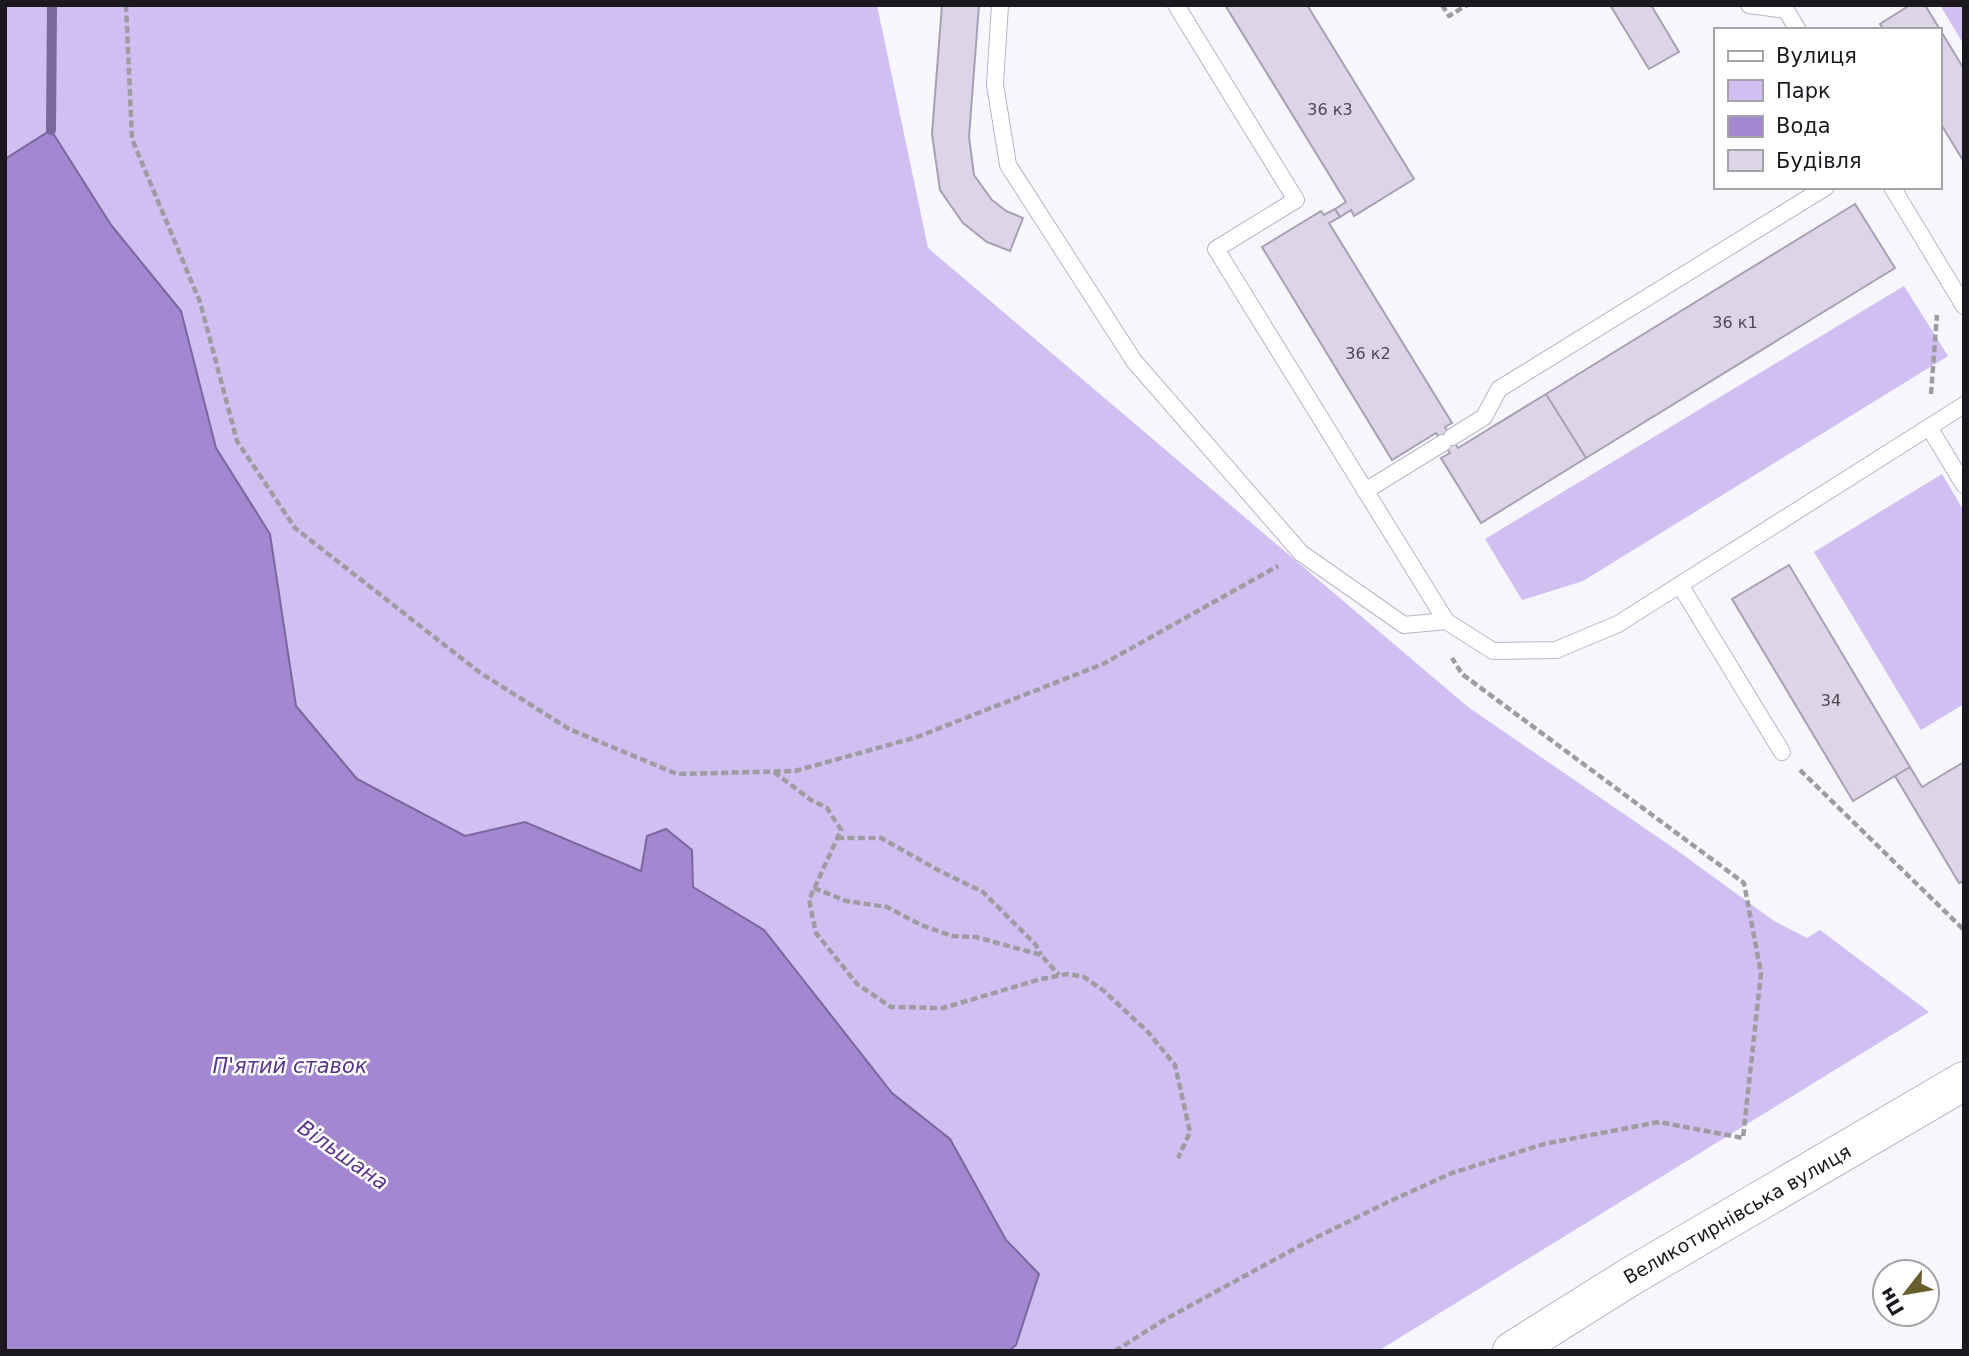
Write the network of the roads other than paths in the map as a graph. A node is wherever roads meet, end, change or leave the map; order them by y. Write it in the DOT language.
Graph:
graph roads {
  1 [pos="1000,5"];
  2 [pos="1176,5"];
  3 [pos="1751,5"];
  4 [pos="1797,28"];
  5 [pos="1823,189"];
  6 [pos="1893,189"];
  7 [pos="1964,306"];
  8 [pos="1964,405"];
  9 [pos="1929,427"];
  10 [pos="1964,485"];
  11 [pos="1366,491"];
  12 [pos="1680,585"];
  13 [pos="1446,621"];
  14 [pos="1782,752"];
  15 [pos="1964,1081"];
  16 [pos="1512,1351"];
  1 -- 13 [label="lane"];
  2 -- 11 [label="lane"];
  3 -- 4 [label="lane"];
  5 -- 11 [label="lane"];
  6 -- 7 [label="lane"];
  8 -- 9 [label="lane"];
  9 -- 10 [label="lane"];
  9 -- 12 [label="lane"];
  11 -- 13 [label="lane"];
  12 -- 13 [label="lane"];
  12 -- 14 [label="lane"];
  15 -- 16 [label="main road, Великотирнівська вулиця"];
}
